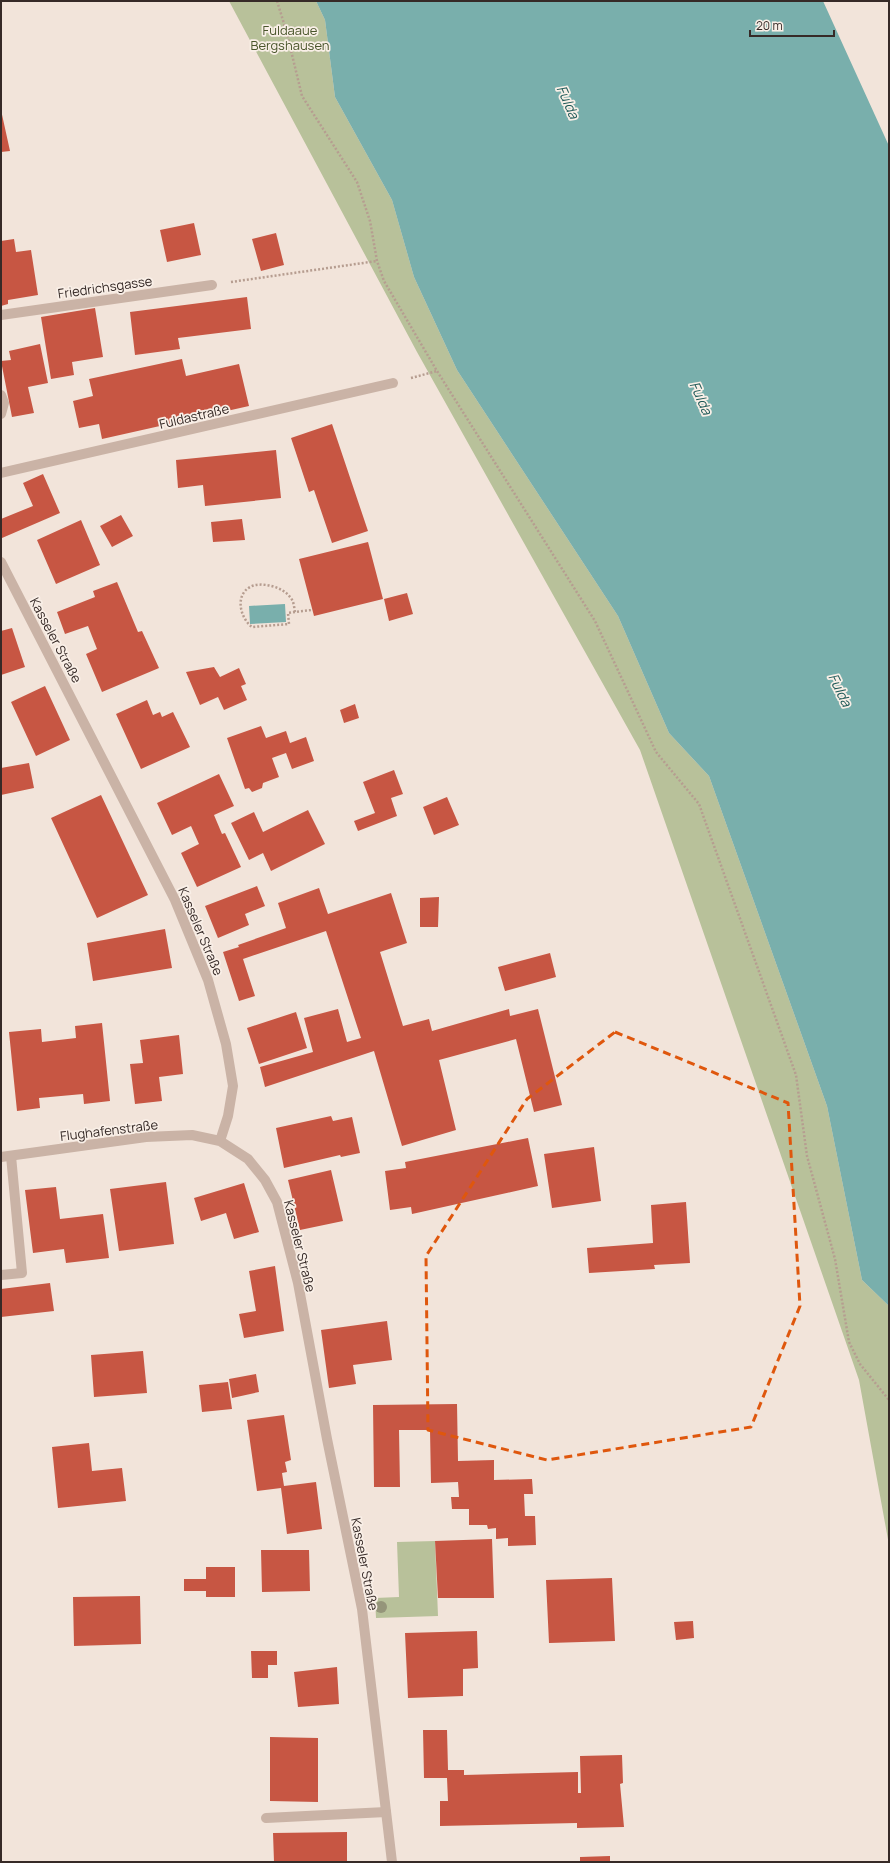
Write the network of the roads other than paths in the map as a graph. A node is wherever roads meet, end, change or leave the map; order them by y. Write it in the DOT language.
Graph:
graph roads {
  1 [pos="212,285"];
  2 [pos="1,315"];
  3 [pos="393,383"];
  4 [pos="1,395"];
  5 [pos="1,414"];
  6 [pos="1,473"];
  7 [pos="1,562"];
  8 [pos="220,1140"];
  9 [pos="6,1157"];
  10 [pos="1,1275"];
  11 [pos="386,1812"];
  12 [pos="266,1818"];
  13 [pos="392,1862"];
  1 -- 2 [label="street, Friedrichsgasse"];
  3 -- 6 [label="street, Fuldastraße"];
  4 -- 5 [label="street"];
  7 -- 8 [label="street, Kasseler Straße"];
  8 -- 9 [label="street, Flughafenstraße"];
  8 -- 11 [label="street, Kasseler Straße"];
  9 -- 10 [label="street"];
  11 -- 12 [label="street"];
  11 -- 13 [label="street, Kasseler Straße"];
}
